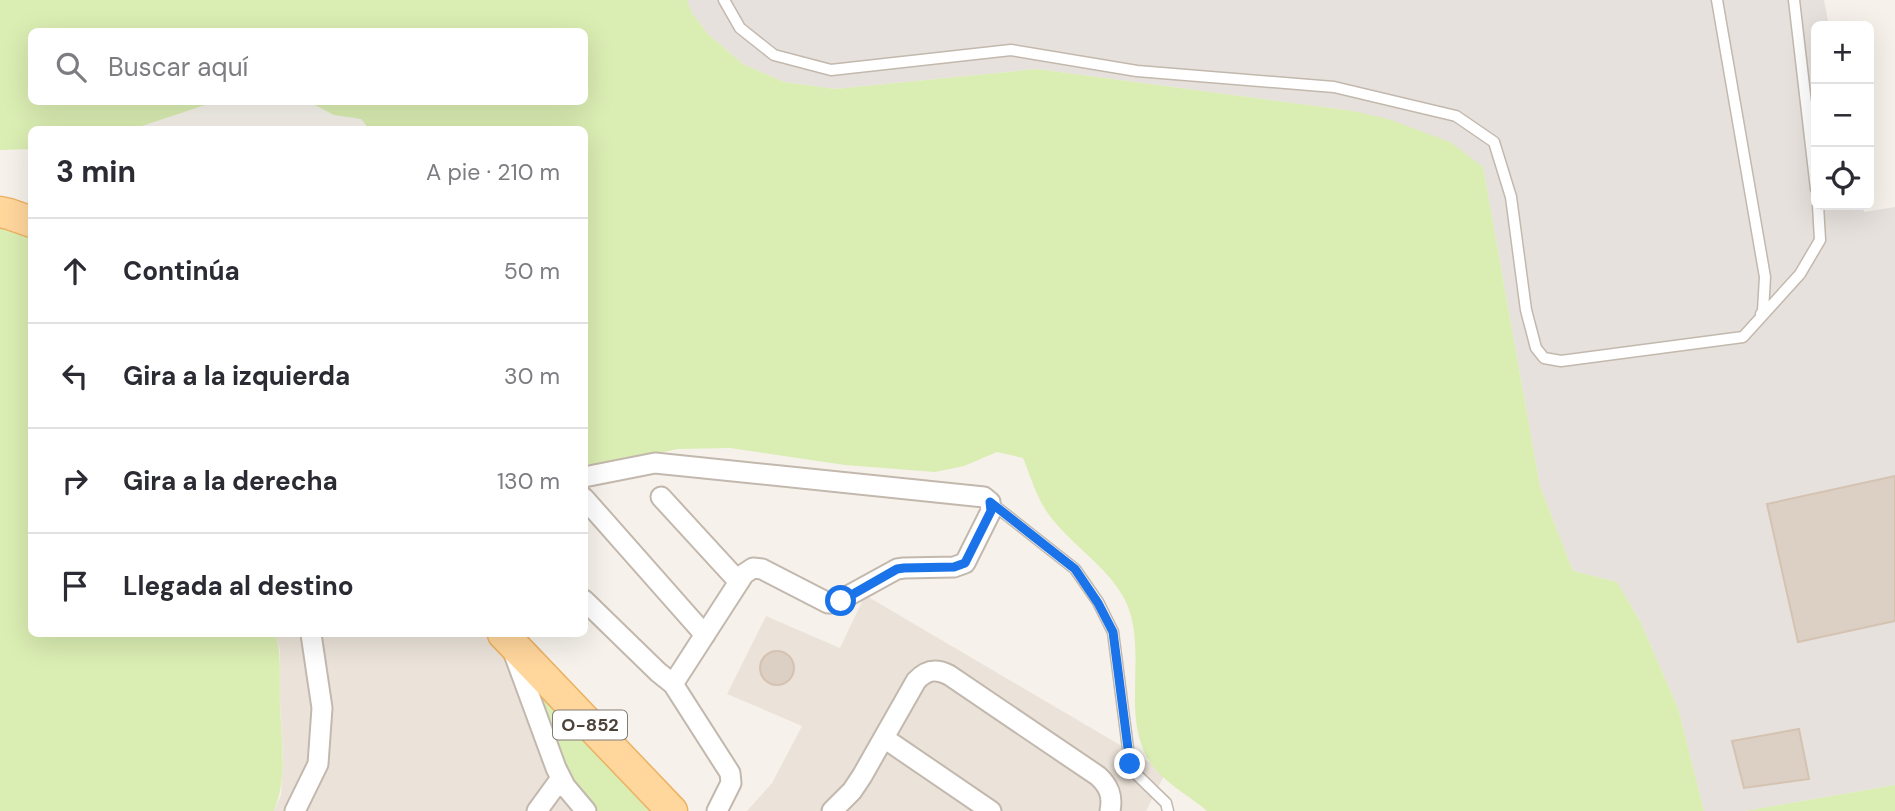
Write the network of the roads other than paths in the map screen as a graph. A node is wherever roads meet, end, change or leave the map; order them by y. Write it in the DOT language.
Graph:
graph roads {
  1 [pos="724,0"];
  2 [pos="1717,0"];
  3 [pos="1794,0"];
  4 [pos="1811,147"];
  5 [pos="1818,210"];
  6 [pos="1744,337"];
  7 [pos="588,476"];
  8 [pos="661,497"];
  9 [pos="990,502"];
  10 [pos="588,503"];
  11 [pos="739,582"];
  12 [pos="588,604"];
  13 [pos="705,635"];
  14 [pos="312,637"];
  15 [pos="506,637"];
  16 [pos="673,684"];
  17 [pos="884,738"];
  18 [pos="561,778"];
  19 [pos="837,810"];
  20 [pos="295,811"];
  21 [pos="537,811"];
  22 [pos="586,811"];
  23 [pos="672,811"];
  24 [pos="717,811"];
  25 [pos="991,811"];
  26 [pos="1110,811"];
  27 [pos="1168,811"];
  1 -- 6 [label="lane"];
  2 -- 6 [label="lane"];
  3 -- 4 [label="lane"];
  5 -- 6 [label="lane"];
  7 -- 9 [label="street"];
  8 -- 11 [label="street"];
  9 -- 11 [label="street"];
  9 -- 27 [label="lane"];
  10 -- 13 [label="street"];
  11 -- 13 [label="street"];
  12 -- 16 [label="street"];
  13 -- 16 [label="street"];
  14 -- 20 [label="street"];
  15 -- 18 [label="street"];
  15 -- 23 [label="main road, O-852"];
  16 -- 24 [label="street"];
  17 -- 19 [label="street"];
  17 -- 25 [label="street"];
  17 -- 26 [label="street"];
  18 -- 21 [label="street"];
  18 -- 22 [label="street"];
}
